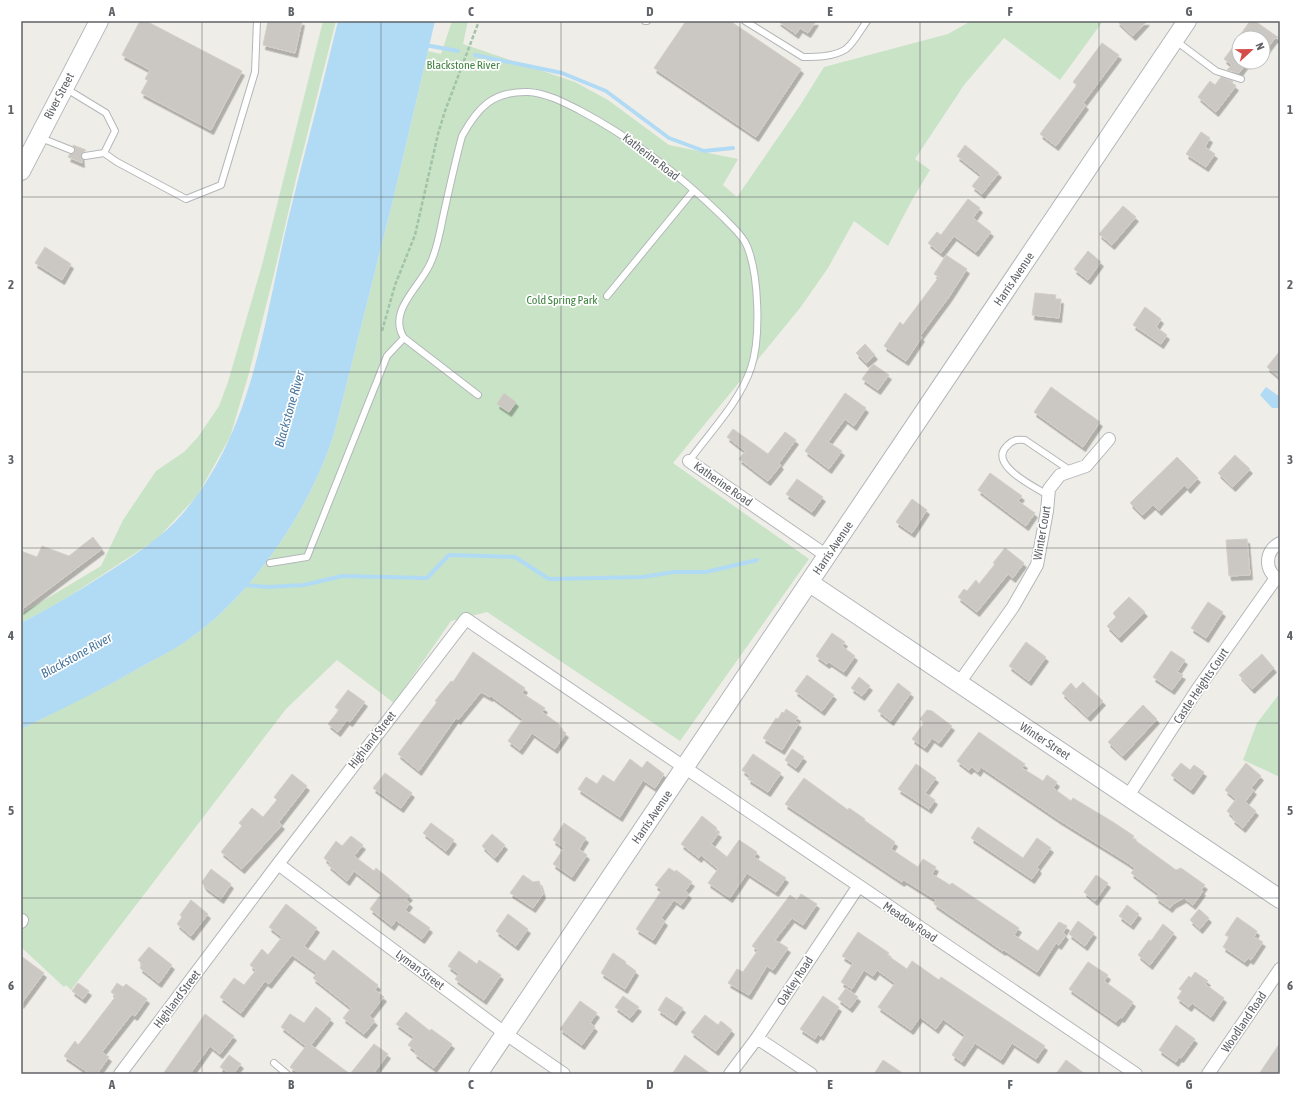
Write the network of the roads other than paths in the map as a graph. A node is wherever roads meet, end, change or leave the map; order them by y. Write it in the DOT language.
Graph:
graph roads {
  1 [pos="99,21"];
  2 [pos="257,21"];
  3 [pos="745,21"];
  4 [pos="867,21"];
  5 [pos="1187,21"];
  6 [pos="1174,40"];
  7 [pos="1241,79"];
  8 [pos="64,87"];
  9 [pos="32,144"];
  10 [pos="71,150"];
  11 [pos="104,153"];
  12 [pos="85,156"];
  13 [pos="21,171"];
  14 [pos="694,190"];
  15 [pos="607,296"];
  16 [pos="404,338"];
  17 [pos="478,395"];
  18 [pos="1109,439"];
  19 [pos="689,461"];
  20 [pos="1071,471"];
  21 [pos="1048,495"];
  22 [pos="1280,543"];
  23 [pos="827,556"];
  24 [pos="270,563"];
  25 [pos="1278,579"];
  26 [pos="810,583"];
  27 [pos="959,683"];
  28 [pos="684,769"];
  29 [pos="1128,796"];
  30 [pos="278,864"];
  31 [pos="858,887"];
  32 [pos="1280,899"];
  33 [pos="1280,969"];
  34 [pos="506,1034"];
  35 [pos="757,1038"];
  36 [pos="274,1063"];
  37 [pos="120,1074"];
  38 [pos="288,1074"];
  39 [pos="478,1074"];
  40 [pos="564,1074"];
  41 [pos="730,1074"];
  42 [pos="811,1074"];
  43 [pos="1136,1074"];
  44 [pos="1208,1074"];
  1 -- 8 [label="main road, River Street"];
  2 -- 11 [label="lane"];
  3 -- 4 [label="lane"];
  5 -- 6 [label="main road, Harris Avenue"];
  6 -- 7 [label="lane"];
  6 -- 23 [label="main road, Harris Avenue"];
  8 -- 9 [label="main road, River Street"];
  8 -- 11 [label="lane"];
  9 -- 10 [label="lane"];
  9 -- 13 [label="main road, River Street"];
  11 -- 12 [label="lane"];
  14 -- 15 [label="lane"];
  14 -- 16 [label="lane, Katherine Road"];
  14 -- 19 [label="lane, Katherine Road"];
  16 -- 17 [label="lane"];
  16 -- 24 [label="lane"];
  18 -- 20 [label="street, Winter Court"];
  19 -- 23 [label="street, Katherine Road"];
  20 -- 21 [label="street, Winter Court"];
  20 -- 21 [label="lane"];
  21 -- 27 [label="street, Winter Court"];
  22 -- 25 [label="street, Castle Heights Court"];
  23 -- 26 [label="main road, Harris Avenue"];
  25 -- 29 [label="street, Castle Heights Court"];
  26 -- 27 [label="main road, Winter Street"];
  26 -- 28 [label="main road, Harris Avenue"];
  27 -- 29 [label="main road, Winter Street"];
  28 -- 30 [label="street, Highland Street"];
  28 -- 31 [label="street, Meadow Road"];
  28 -- 34 [label="main road, Harris Avenue"];
  29 -- 32 [label="main road, Winter Street"];
  30 -- 34 [label="street, Lyman Street"];
  30 -- 37 [label="street, Highland Street"];
  31 -- 35 [label="street, Oakley Road"];
  31 -- 43 [label="street, Meadow Road"];
  33 -- 44 [label="street, Woodland Road"];
  34 -- 39 [label="main road, Harris Avenue"];
  34 -- 40 [label="street, Lyman Street"];
  35 -- 41 [label="street, Oakley Road"];
  35 -- 42 [label="street"];
  36 -- 38 [label="lane"];
}
